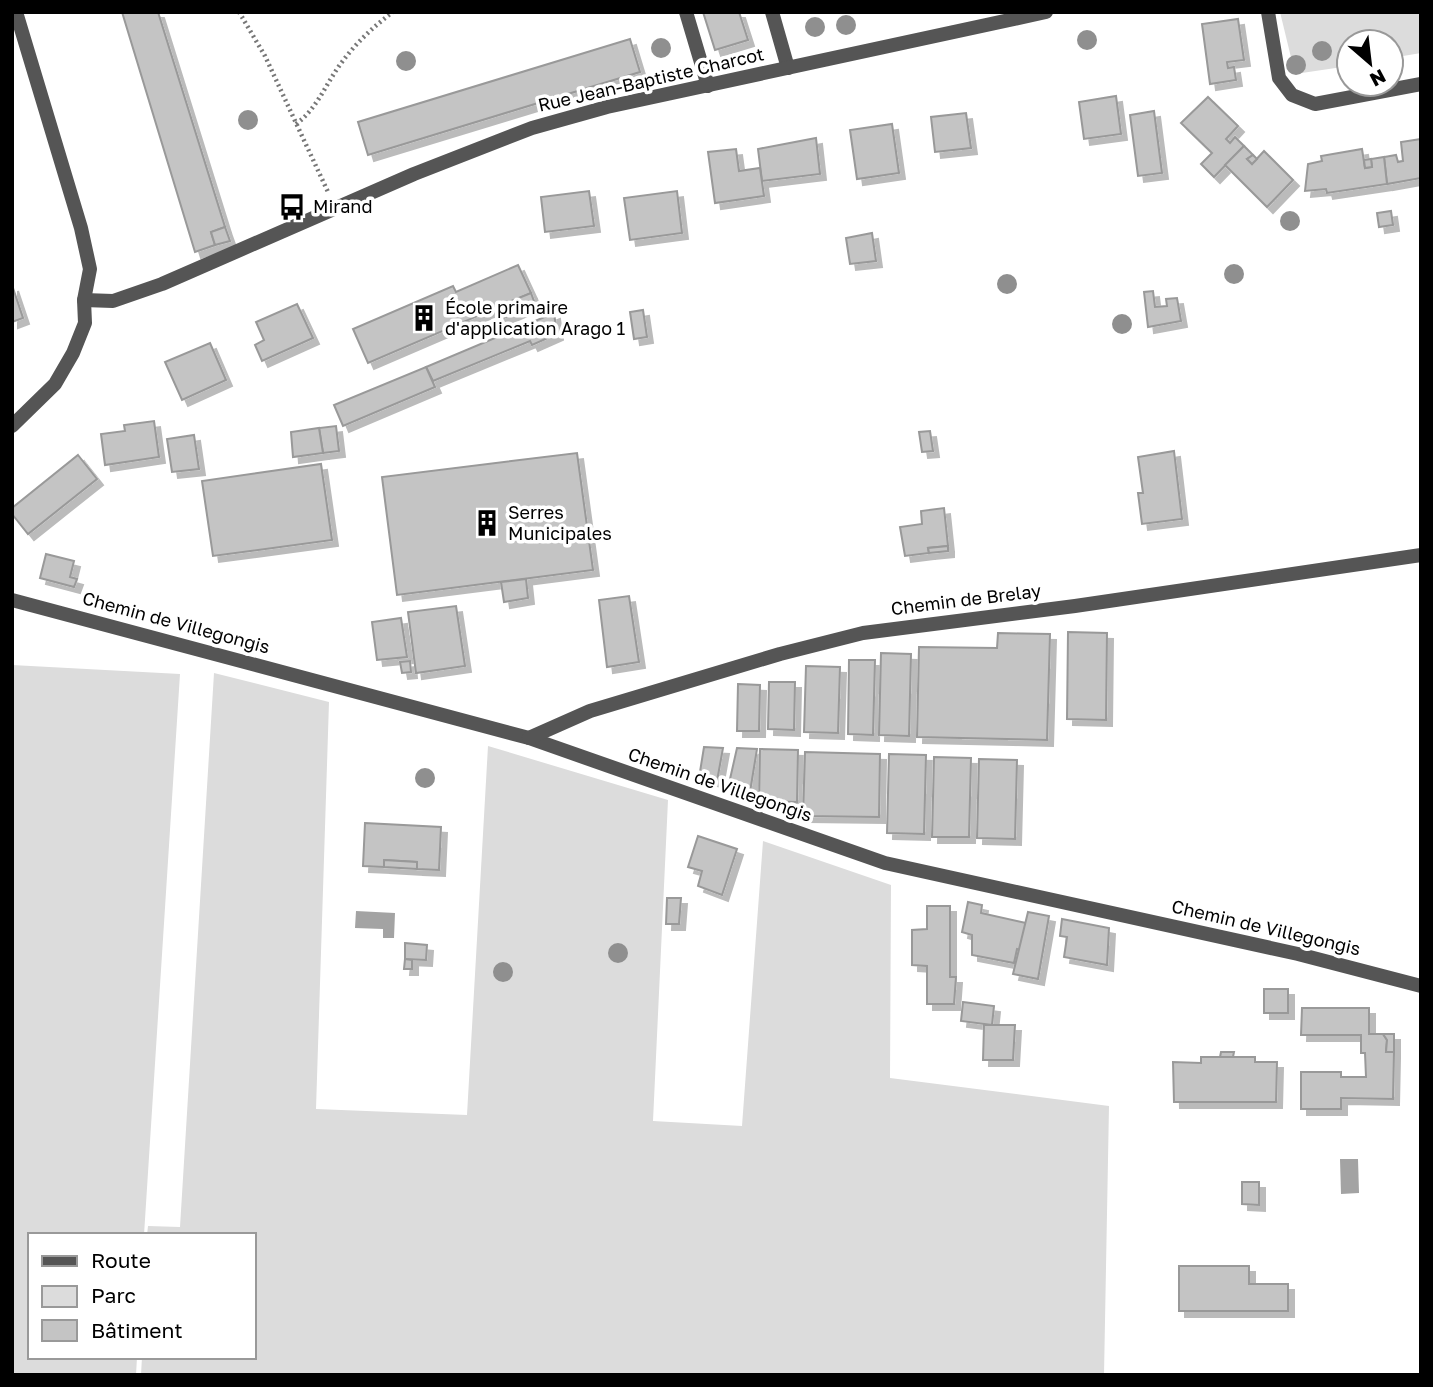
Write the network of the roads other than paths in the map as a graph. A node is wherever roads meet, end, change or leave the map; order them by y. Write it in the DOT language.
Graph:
graph roads {
  1 [pos="16,12"];
  2 [pos="686,12"];
  3 [pos="772,12"];
  4 [pos="1046,12"];
  5 [pos="1268,12"];
  6 [pos="788,68"];
  7 [pos="1421,84"];
  8 [pos="708,86"];
  9 [pos="84,300"];
  10 [pos="12,426"];
  11 [pos="1421,555"];
  12 [pos="12,600"];
  13 [pos="529,738"];
  14 [pos="1421,986"];
  1 -- 9 [label="street"];
  2 -- 8 [label="street"];
  3 -- 6 [label="street"];
  4 -- 6 [label="street, Rue Jean-Baptiste Charcot"];
  5 -- 7 [label="street"];
  6 -- 8 [label="street, Rue Jean-Baptiste Charcot"];
  8 -- 9 [label="street, Rue Jean-Baptiste Charcot"];
  9 -- 10 [label="street"];
  11 -- 13 [label="street, Chemin de Brelay"];
  12 -- 13 [label="street, Chemin de Villegongis"];
  13 -- 14 [label="street, Chemin de Villegongis"];
}
